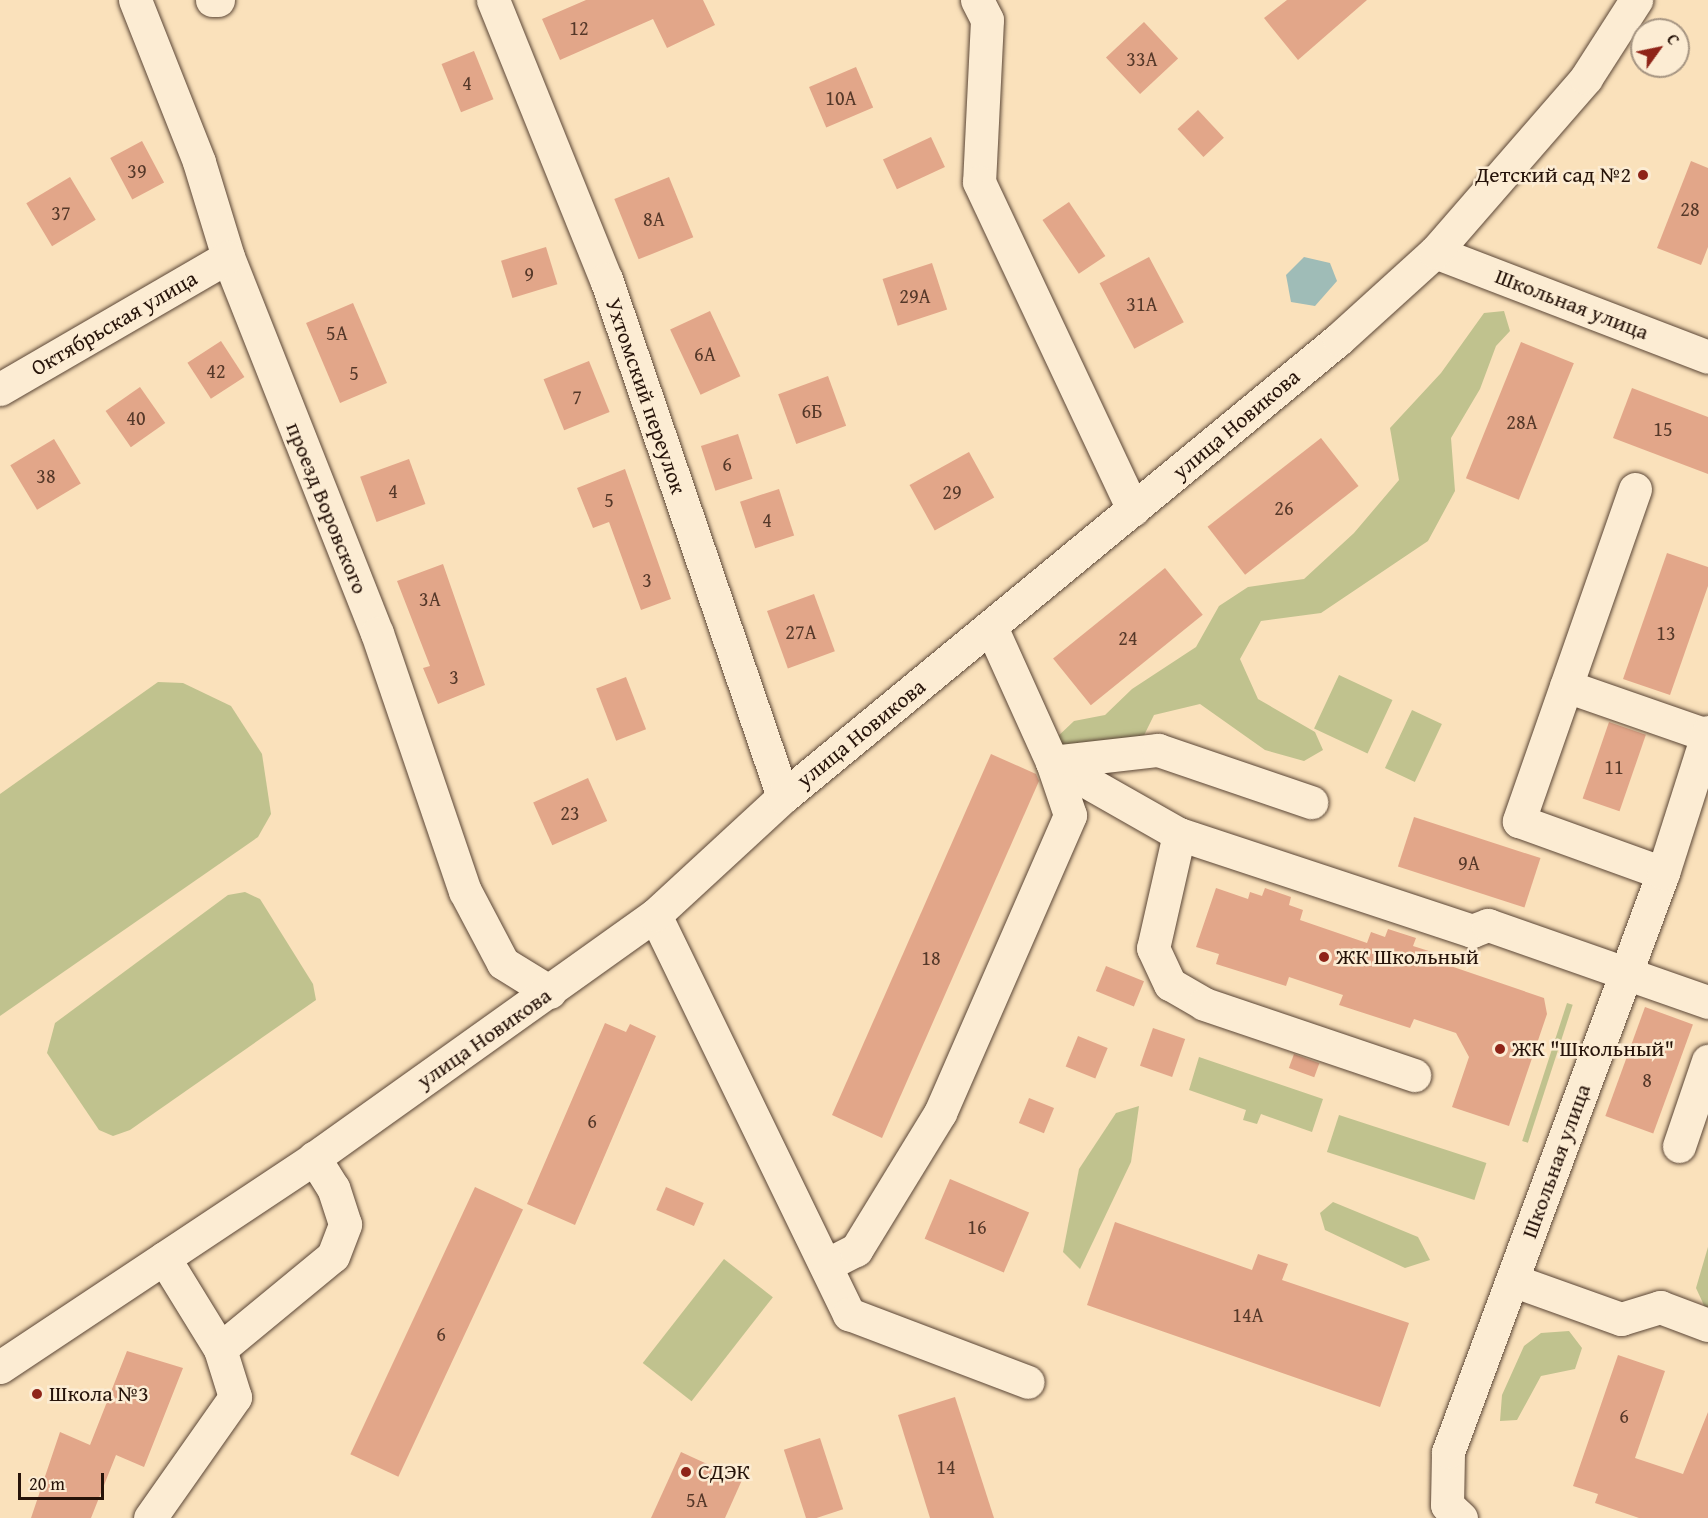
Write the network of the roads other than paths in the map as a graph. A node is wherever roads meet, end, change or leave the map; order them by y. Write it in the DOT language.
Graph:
graph roads {
  1 [pos="135,0"];
  2 [pos="212,0"];
  3 [pos="218,0"];
  4 [pos="493,0"];
  5 [pos="977,0"];
  6 [pos="1636,0"];
  7 [pos="1435,252"];
  8 [pos="228,257"];
  9 [pos="1708,357"];
  10 [pos="0,389"];
  11 [pos="1635,489"];
  12 [pos="1133,510"];
  13 [pos="991,627"];
  14 [pos="1566,686"];
  15 [pos="1708,734"];
  16 [pos="1052,762"];
  17 [pos="783,797"];
  18 [pos="1311,802"];
  19 [pos="1179,834"];
  20 [pos="1663,873"];
  21 [pos="655,915"];
  22 [pos="1625,974"];
  23 [pos="550,992"];
  24 [pos="1708,1002"];
  25 [pos="1708,1061"];
  26 [pos="1414,1075"];
  27 [pos="1679,1146"];
  28 [pos="314,1158"];
  29 [pos="164,1258"];
  30 [pos="825,1265"];
  31 [pos="1512,1280"];
  32 [pos="1708,1325"];
  33 [pos="219,1349"];
  34 [pos="0,1367"];
  35 [pos="1028,1382"];
  36 [pos="150,1518"];
  37 [pos="1461,1518"];
  1 -- 8 [label="street, проезд Воровского"];
  2 -- 3 [label="street"];
  4 -- 17 [label="street, Ухтомский переулок"];
  5 -- 12 [label="street"];
  6 -- 7 [label="street, улица Новикова"];
  7 -- 9 [label="street, Школьная улица"];
  7 -- 12 [label="street, улица Новикова"];
  8 -- 10 [label="street, Октябрьская улица"];
  8 -- 23 [label="street, проезд Воровского"];
  11 -- 14 [label="street"];
  12 -- 13 [label="street, улица Новикова"];
  13 -- 16 [label="street"];
  13 -- 17 [label="street, улица Новикова"];
  14 -- 15 [label="street"];
  14 -- 20 [label="street"];
  15 -- 20 [label="street, Школьная улица"];
  16 -- 18 [label="street"];
  16 -- 19 [label="street"];
  16 -- 30 [label="street"];
  17 -- 21 [label="street, улица Новикова"];
  19 -- 22 [label="street"];
  19 -- 26 [label="street"];
  20 -- 22 [label="street, Школьная улица"];
  21 -- 23 [label="street, улица Новикова"];
  21 -- 30 [label="street"];
  22 -- 24 [label="street"];
  22 -- 31 [label="street, Школьная улица"];
  23 -- 28 [label="street, улица Новикова"];
  25 -- 27 [label="street"];
  28 -- 29 [label="street, улица Новикова"];
  28 -- 33 [label="street"];
  29 -- 33 [label="street"];
  29 -- 34 [label="street, улица Новикова"];
  30 -- 35 [label="street"];
  31 -- 32 [label="street"];
  31 -- 37 [label="street, Школьная улица"];
  33 -- 36 [label="street"];
}
